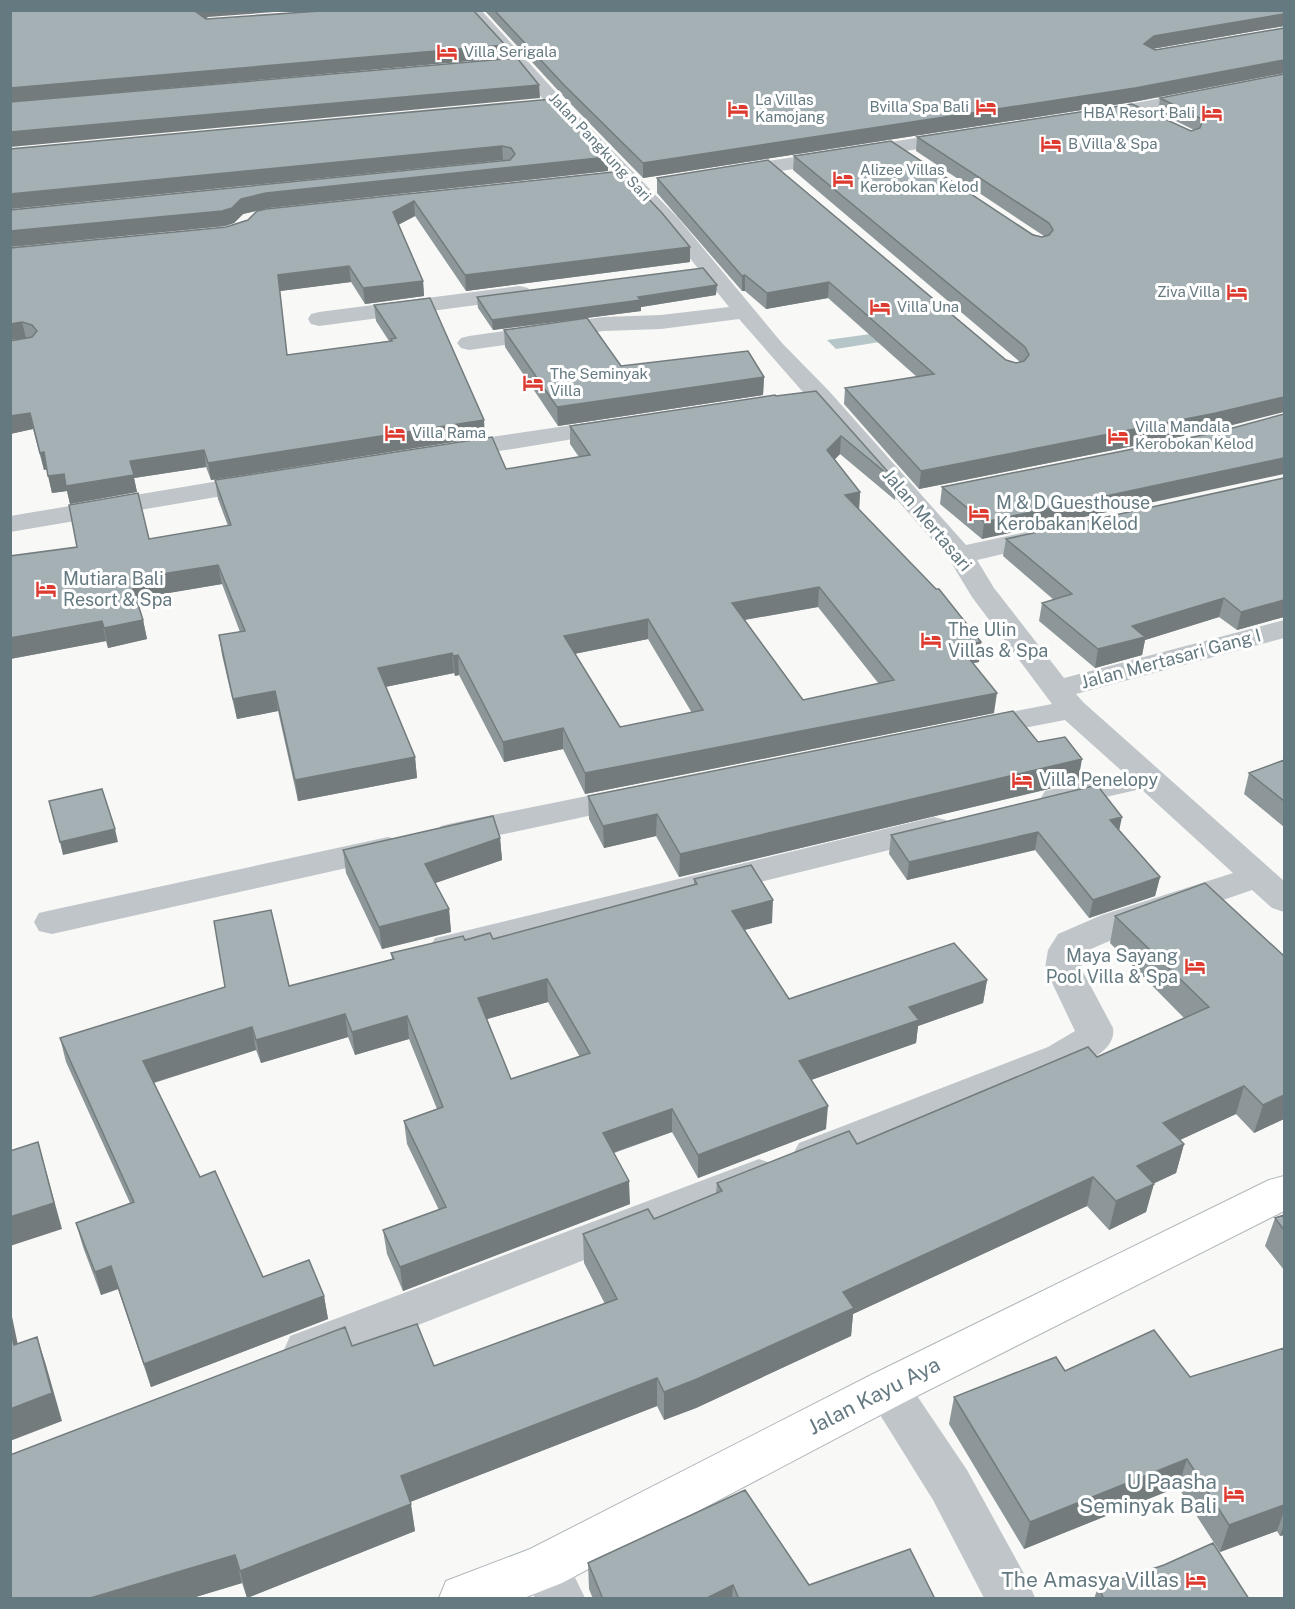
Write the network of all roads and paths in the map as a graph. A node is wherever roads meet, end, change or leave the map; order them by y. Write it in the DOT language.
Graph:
graph roads {
  1 [pos="472,10"];
  2 [pos="523,63"];
  3 [pos="500,66"];
  4 [pos="1284,80"];
  5 [pos="557,104"];
  6 [pos="533,106"];
  7 [pos="1133,109"];
  8 [pos="1076,118"];
  9 [pos="1161,123"];
  10 [pos="974,135"];
  11 [pos="895,148"];
  12 [pos="609,157"];
  13 [pos="587,159"];
  14 [pos="914,161"];
  15 [pos="774,167"];
  16 [pos="717,175"];
  17 [pos="603,180"];
  18 [pos="633,182"];
  19 [pos="792,182"];
  20 [pos="660,183"];
  21 [pos="709,268"];
  22 [pos="686,272"];
  23 [pos="544,290"];
  24 [pos="744,312"];
  25 [pos="319,319"];
  26 [pos="469,343"];
  27 [pos="808,397"];
  28 [pos="634,423"];
  29 [pos="427,455"];
  30 [pos="288,477"];
  31 [pos="10,524"];
  32 [pos="1073,530"];
  33 [pos="960,555"];
  34 [pos="1284,629"];
  35 [pos="1065,699"];
  36 [pos="944,735"];
  37 [pos="1149,777"];
  38 [pos="665,790"];
  39 [pos="1030,805"];
  40 [pos="962,821"];
  41 [pos="1270,888"];
  42 [pos="51,922"];
  43 [pos="416,956"];
  44 [pos="1284,1192"];
  45 [pos="268,1365"];
  46 [pos="887,1389"];
  47 [pos="553,1583"];
  48 [pos="464,1599"];
  49 [pos="1010,1599"];
  1 -- 2 [label="street, Jalan Pangkung Sari"];
  2 -- 3 [label="street"];
  2 -- 5 [label="street, Jalan Pangkung Sari"];
  4 -- 7 [label="street"];
  5 -- 6 [label="street"];
  5 -- 12 [label="street, Jalan Pangkung Sari"];
  7 -- 8 [label="street"];
  7 -- 9 [label="street"];
  10 -- 11 [label="street"];
  11 -- 14 [label="street"];
  11 -- 15 [label="street"];
  12 -- 13 [label="street"];
  12 -- 18 [label="street, Jalan Pangkung Sari"];
  15 -- 16 [label="street"];
  15 -- 19 [label="street"];
  17 -- 18 [label="street"];
  18 -- 20 [label="street"];
  18 -- 21 [label="street, Jalan Pangkung Sari"];
  21 -- 22 [label="street"];
  21 -- 24 [label="street, Jalan Pangkung Sari"];
  23 -- 25 [label="street"];
  24 -- 26 [label="street"];
  24 -- 27 [label="street, Jalan Pangkung Sari"];
  27 -- 33 [label="street, Jalan Mertasari"];
  28 -- 29 [label="street"];
  30 -- 31 [label="street"];
  32 -- 33 [label="street"];
  33 -- 35 [label="street, Jalan Mertasari"];
  34 -- 35 [label="street, Jalan Mertasari Gang I"];
  35 -- 36 [label="street, Jalan Mertasari Gang I"];
  35 -- 37 [label="street, Jalan Mertasari"];
  37 -- 39 [label="street"];
  37 -- 41 [label="street, Jalan Mertasari"];
  38 -- 42 [label="street"];
  40 -- 43 [label="street"];
  41 -- 45 [label="street"];
  44 -- 46 [label="main road, Jalan Kayu Aya"];
  46 -- 47 [label="main road, Jalan Kayu Aya"];
  46 -- 49 [label="street"];
  47 -- 48 [label="main road, Jalan Kayu Aya"];
}
